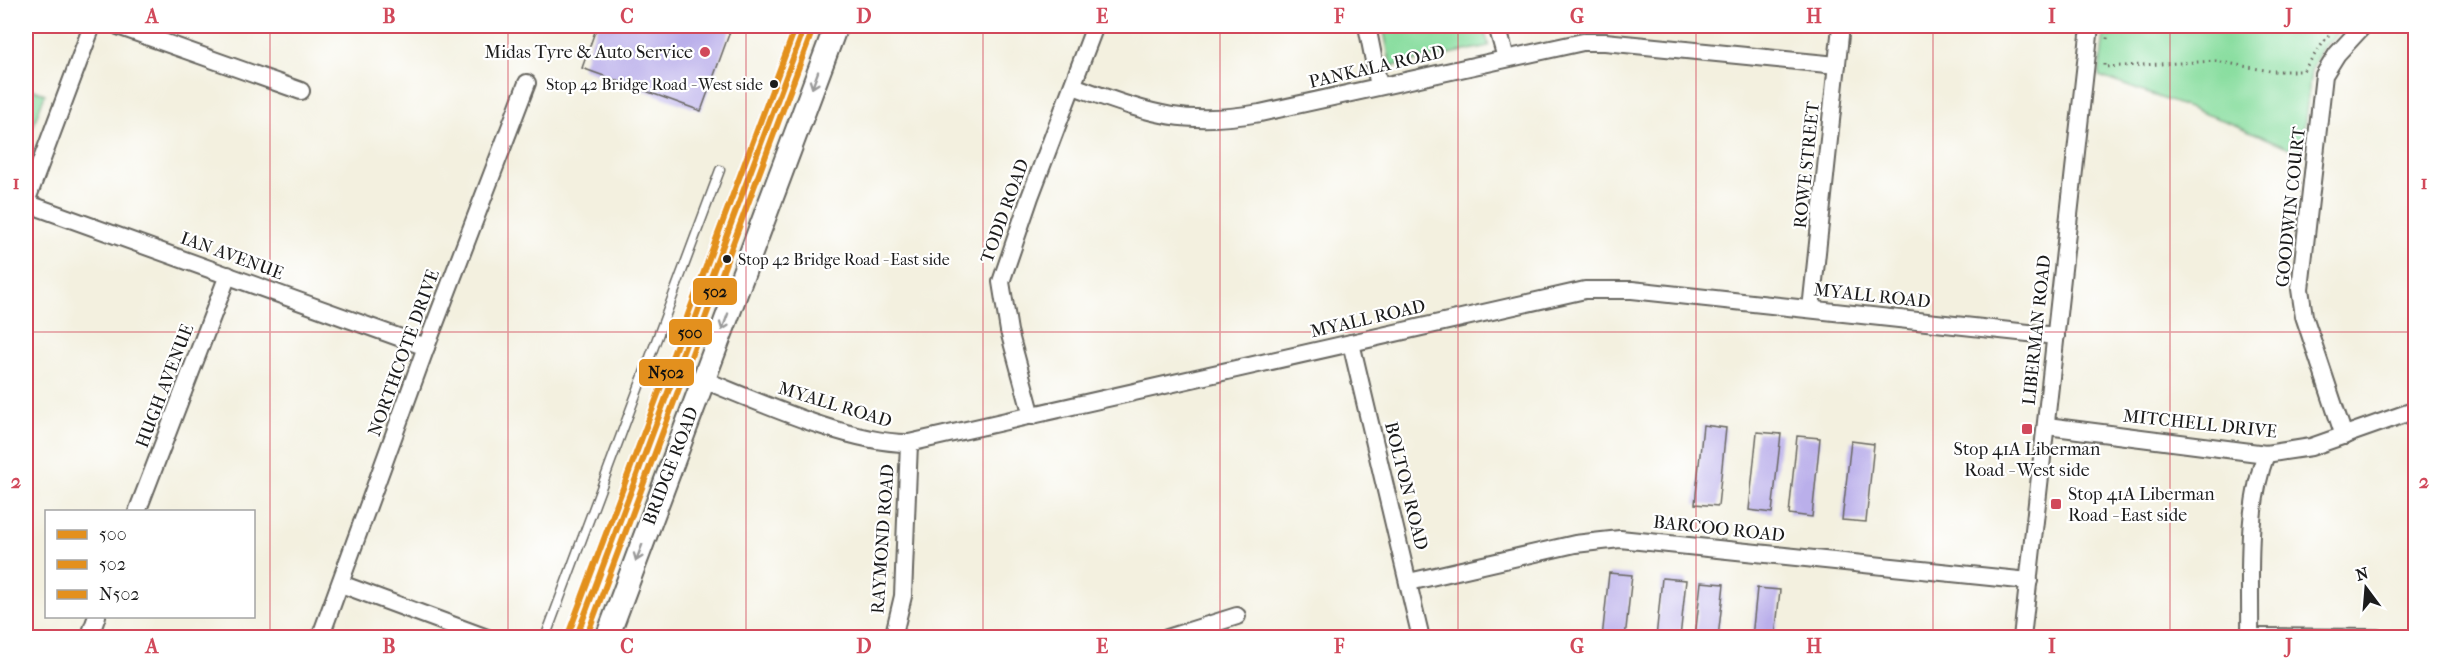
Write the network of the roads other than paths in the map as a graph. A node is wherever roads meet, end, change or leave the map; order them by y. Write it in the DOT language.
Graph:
graph roads {
  1 [pos="92,26"];
  2 [pos="118,26"];
  3 [pos="805,26"];
  4 [pos="836,26"];
  5 [pos="1095,26"];
  6 [pos="1367,26"];
  7 [pos="1497,26"];
  8 [pos="1842,26"];
  9 [pos="2090,26"];
  10 [pos="2363,26"];
  11 [pos="1506,58"];
  12 [pos="1837,65"];
  13 [pos="527,83"];
  14 [pos="1073,86"];
  15 [pos="1379,86"];
  16 [pos="301,91"];
  17 [pos="720,170"];
  18 [pos="26,202"];
  19 [pos="228,275"];
  20 [pos="1811,309"];
  21 [pos="2056,336"];
  22 [pos="1351,343"];
  23 [pos="426,347"];
  24 [pos="676,370"];
  25 [pos="704,380"];
  26 [pos="2415,410"];
  27 [pos="1032,416"];
  28 [pos="2047,426"];
  29 [pos="2344,436"];
  30 [pos="909,443"];
  31 [pos="2266,454"];
  32 [pos="138,510"];
  33 [pos="2029,581"];
  34 [pos="1409,582"];
  35 [pos="341,584"];
  36 [pos="1237,616"];
  37 [pos="96,618"];
  38 [pos="2250,637"];
  39 [pos="89,638"];
  40 [pos="321,638"];
  41 [pos="487,638"];
  42 [pos="545,638"];
  43 [pos="576,638"];
  44 [pos="607,638"];
  45 [pos="893,638"];
  46 [pos="1167,638"];
  47 [pos="1421,638"];
  48 [pos="2022,638"];
  49 [pos="2377,638"];
  1 -- 18 [label="street"];
  2 -- 16 [label="street"];
  3 -- 24 [label="main road, BRIDGE ROAD"];
  4 -- 25 [label="main road, BRIDGE ROAD, one-way"];
  5 -- 14 [label="street, TODD ROAD"];
  6 -- 15 [label="street"];
  7 -- 11 [label="street"];
  8 -- 12 [label="street, ROWE STREET"];
  9 -- 21 [label="street, LIBERMAN ROAD"];
  10 -- 29 [label="street, GOODWIN COURT"];
  11 -- 12 [label="street, PANKALA ROAD"];
  11 -- 15 [label="street, PANKALA ROAD"];
  12 -- 20 [label="street, ROWE STREET"];
  13 -- 23 [label="street, NORTHCOTE DRIVE"];
  14 -- 15 [label="street, PANKALA ROAD"];
  14 -- 27 [label="street, TODD ROAD"];
  17 -- 42 [label="lane"];
  18 -- 19 [label="street, IAN AVENUE"];
  19 -- 23 [label="street, IAN AVENUE"];
  19 -- 32 [label="street, HUGH AVENUE"];
  20 -- 21 [label="street, MYALL ROAD"];
  20 -- 22 [label="street, MYALL ROAD"];
  21 -- 28 [label="street, LIBERMAN ROAD"];
  22 -- 27 [label="street, MYALL ROAD"];
  22 -- 34 [label="street, BOLTON ROAD"];
  23 -- 35 [label="street, NORTHCOTE DRIVE"];
  24 -- 25 [label="main road"];
  24 -- 43 [label="main road, BRIDGE ROAD"];
  25 -- 30 [label="street, MYALL ROAD"];
  25 -- 44 [label="main road, BRIDGE ROAD, one-way"];
  26 -- 29 [label="street, MITCHELL DRIVE"];
  27 -- 30 [label="street, MYALL ROAD"];
  28 -- 31 [label="street, MITCHELL DRIVE"];
  28 -- 33 [label="street, LIBERMAN ROAD"];
  29 -- 31 [label="street, MITCHELL DRIVE"];
  30 -- 45 [label="street, RAYMOND ROAD"];
  31 -- 38 [label="street"];
  33 -- 34 [label="street, BARCOO ROAD"];
  33 -- 48 [label="street, LIBERMAN ROAD"];
  34 -- 47 [label="street, BOLTON ROAD"];
  35 -- 40 [label="street, NORTHCOTE DRIVE"];
  35 -- 41 [label="street"];
  36 -- 46 [label="street"];
  37 -- 39 [label="street"];
  38 -- 49 [label="street"];
}
